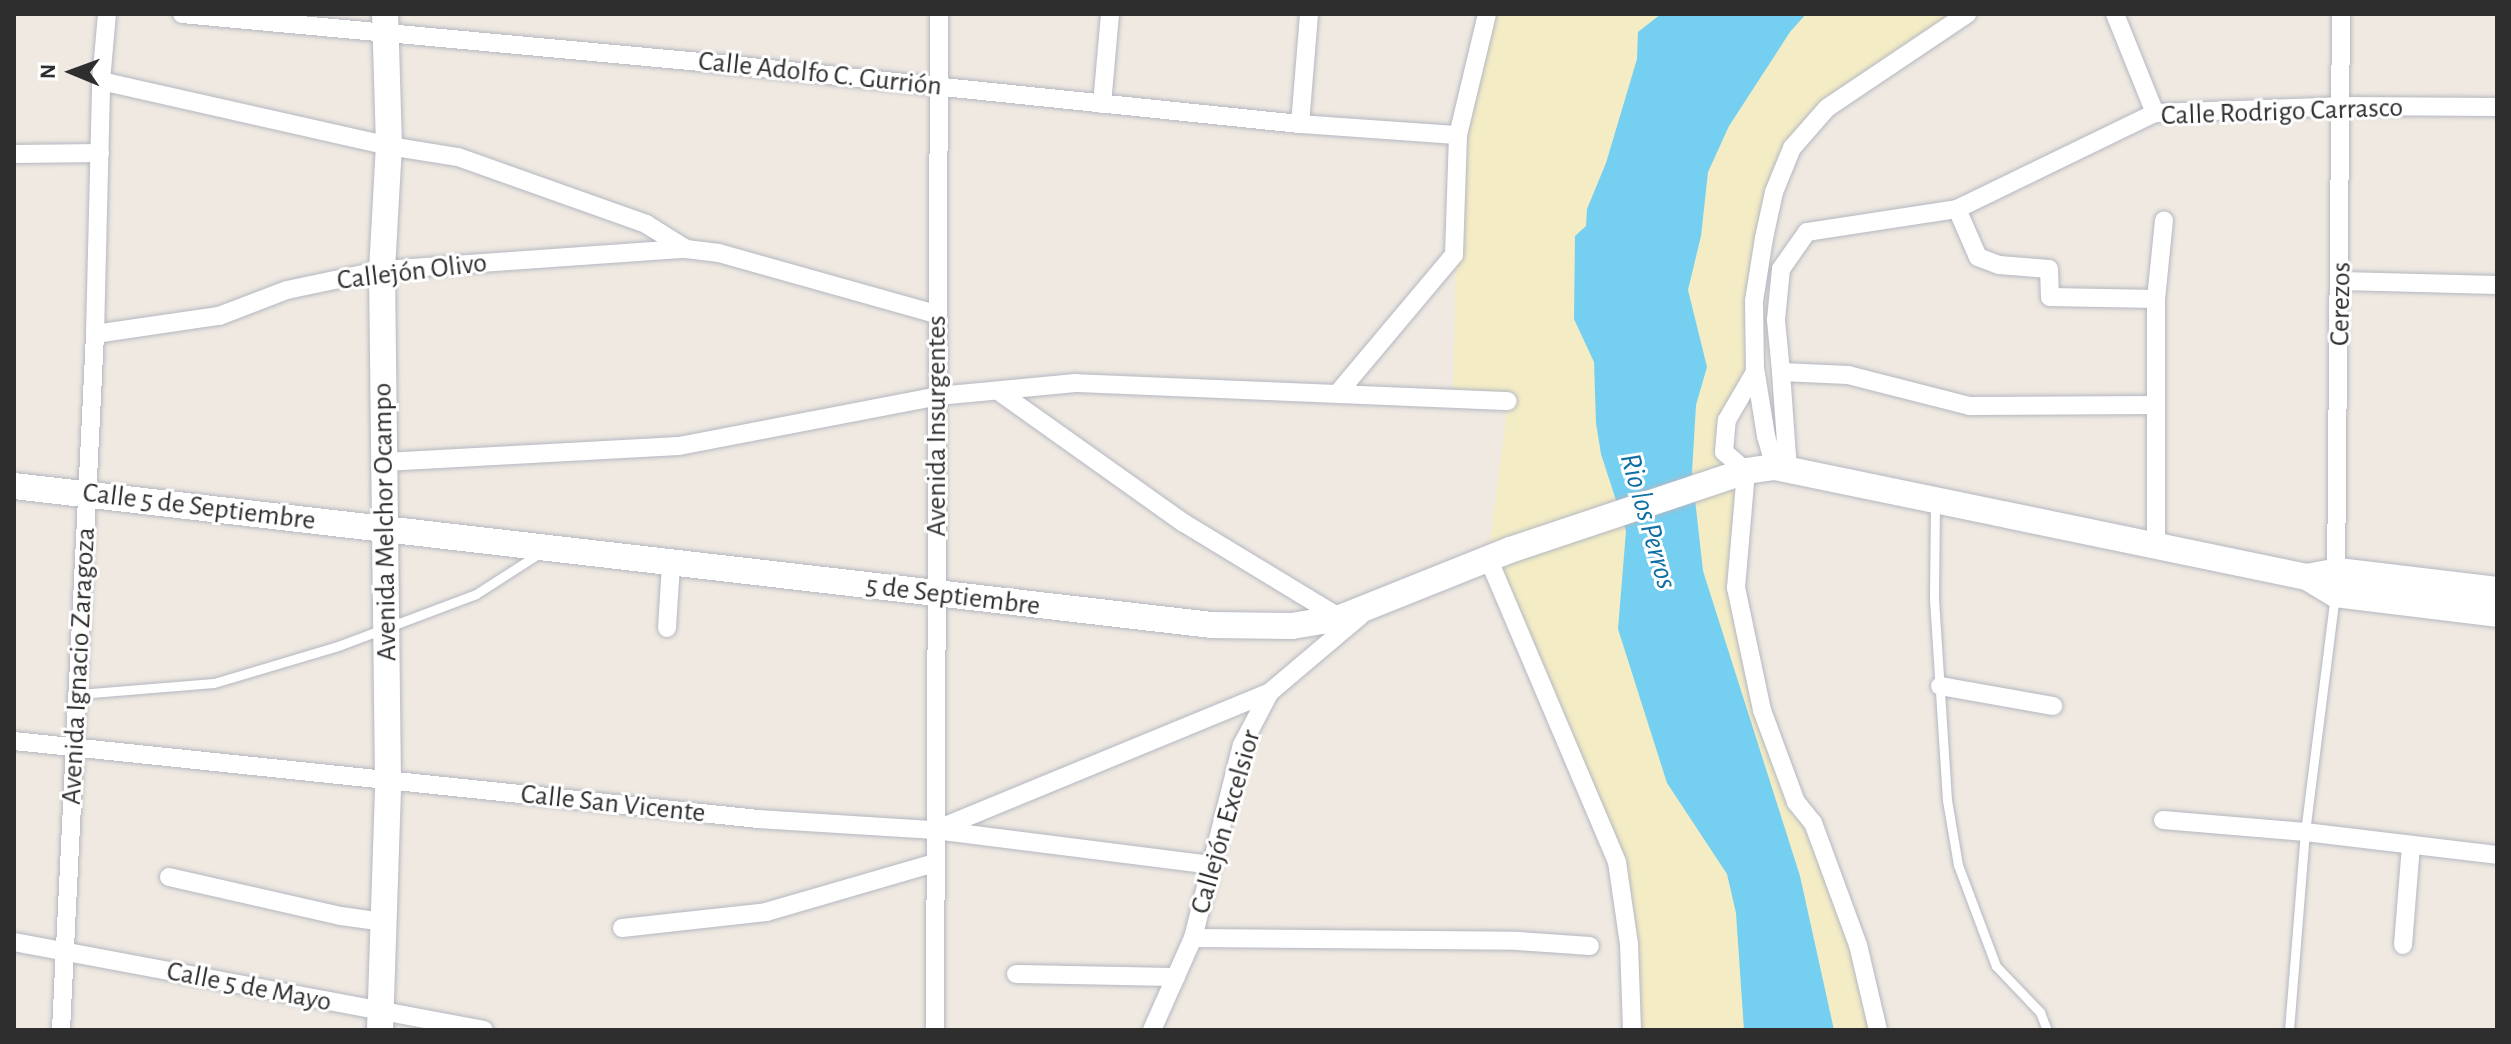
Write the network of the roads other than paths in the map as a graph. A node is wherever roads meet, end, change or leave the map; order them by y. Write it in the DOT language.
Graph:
graph roads {
  1 [pos="107,14"];
  2 [pos="182,14"];
  3 [pos="939,14"];
  4 [pos="1110,14"];
  5 [pos="1309,14"];
  6 [pos="1967,14"];
  7 [pos="2115,14"];
  8 [pos="2341,14"];
  9 [pos="1484,16"];
  10 [pos="385,25"];
  11 [pos="101,81"];
  12 [pos="939,86"];
  13 [pos="1102,104"];
  14 [pos="2342,106"];
  15 [pos="2497,107"];
  16 [pos="2155,113"];
  17 [pos="1300,124"];
  18 [pos="1458,135"];
  19 [pos="389,146"];
  20 [pos="100,153"];
  21 [pos="14,154"];
  22 [pos="1957,209"];
  23 [pos="2164,220"];
  24 [pos="686,249"];
  25 [pos="382,270"];
  26 [pos="2341,281"];
  27 [pos="2497,285"];
  28 [pos="2156,299"];
  29 [pos="936,314"];
  30 [pos="95,334"];
  31 [pos="1755,372"];
  32 [pos="1781,372"];
  33 [pos="998,391"];
  34 [pos="1338,393"];
  35 [pos="938,396"];
  36 [pos="1508,401"];
  37 [pos="2156,405"];
  38 [pos="384,462"];
  39 [pos="1782,468"];
  40 [pos="1746,471"];
  41 [pos="14,486"];
  42 [pos="88,493"];
  43 [pos="1935,500"];
  44 [pos="384,530"];
  45 [pos="548,548"];
  46 [pos="2156,548"];
  47 [pos="1499,554"];
  48 [pos="671,565"];
  49 [pos="2337,582"];
  50 [pos="2497,590"];
  51 [pos="937,592"];
  52 [pos="1370,608"];
  53 [pos="2497,614"];
  54 [pos="1340,618"];
  55 [pos="667,628"];
  56 [pos="387,629"];
  57 [pos="1940,686"];
  58 [pos="1270,692"];
  59 [pos="79,694"];
  60 [pos="2053,706"];
  61 [pos="14,741"];
  62 [pos="74,748"];
  63 [pos="388,783"];
  64 [pos="2163,820"];
  65 [pos="935,830"];
  66 [pos="2305,832"];
  67 [pos="2411,845"];
  68 [pos="2497,855"];
  69 [pos="935,863"];
  70 [pos="1211,865"];
  71 [pos="169,877"];
  72 [pos="383,922"];
  73 [pos="622,928"];
  74 [pos="1193,938"];
  75 [pos="14,942"];
  76 [pos="2403,945"];
  77 [pos="1590,946"];
  78 [pos="64,951"];
  79 [pos="1016,974"];
  80 [pos="1176,977"];
  81 [pos="380,1021"];
  82 [pos="61,1030"];
  83 [pos="484,1030"];
  84 [pos="935,1030"];
  85 [pos="1152,1030"];
  86 [pos="1632,1030"];
  87 [pos="1878,1030"];
  88 [pos="2047,1030"];
  89 [pos="2289,1030"];
  1 -- 11 [label="street, Avenida Ignacio Zaragoza"];
  2 -- 10 [label="street, Calle Adolfo C. Gurrión"];
  3 -- 12 [label="street, Avenida Insurgentes"];
  4 -- 13 [label="street"];
  5 -- 17 [label="street"];
  6 -- 31 [label="street"];
  7 -- 16 [label="street"];
  8 -- 14 [label="street, Cerezos"];
  9 -- 18 [label="street"];
  10 -- 12 [label="street, Calle Adolfo C. Gurrión"];
  10 -- 19 [label="street, Avenida Melchor Ocampo"];
  11 -- 19 [label="street"];
  11 -- 20 [label="street, Avenida Ignacio Zaragoza"];
  12 -- 13 [label="street, Calle Adolfo C. Gurrión"];
  12 -- 29 [label="street, Avenida Insurgentes"];
  13 -- 17 [label="street, Calle Adolfo C. Gurrión"];
  14 -- 15 [label="street, Calle Rodrigo Carrasco"];
  14 -- 16 [label="street, Calle Rodrigo Carrasco"];
  14 -- 26 [label="street, Cerezos"];
  16 -- 22 [label="street, Calle Rodrigo Carrasco"];
  17 -- 18 [label="street, Calle Adolfo C. Gurrión"];
  18 -- 34 [label="street"];
  19 -- 24 [label="street"];
  19 -- 25 [label="street, Avenida Melchor Ocampo"];
  20 -- 21 [label="street"];
  20 -- 30 [label="street, Avenida Ignacio Zaragoza"];
  22 -- 28 [label="street"];
  22 -- 32 [label="street, Calle Rodrigo Carrasco"];
  23 -- 28 [label="street"];
  24 -- 25 [label="street, Callejón Olivo"];
  24 -- 29 [label="street"];
  25 -- 30 [label="street, Callejón Olivo"];
  25 -- 38 [label="street, Avenida Melchor Ocampo"];
  26 -- 27 [label="street"];
  26 -- 49 [label="street, Cerezos"];
  28 -- 37 [label="street"];
  29 -- 35 [label="street, Avenida Insurgentes"];
  30 -- 42 [label="street, Avenida Ignacio Zaragoza"];
  31 -- 39 [label="street"];
  31 -- 40 [label="street"];
  32 -- 37 [label="street"];
  32 -- 39 [label="street, Calle Rodrigo Carrasco"];
  33 -- 34 [label="street"];
  33 -- 35 [label="street"];
  33 -- 54 [label="street"];
  34 -- 36 [label="street"];
  35 -- 38 [label="street"];
  35 -- 51 [label="street, Avenida Insurgentes"];
  37 -- 46 [label="street"];
  38 -- 44 [label="street, Avenida Melchor Ocampo"];
  39 -- 40 [label="street, 5 de Septiembre"];
  39 -- 43 [label="street, 5 de Septiembre"];
  40 -- 47 [label="street, 5 de Septiembre"];
  40 -- 87 [label="street"];
  41 -- 42 [label="street, Calle 5 de Septiembre"];
  42 -- 44 [label="street, Calle 5 de Septiembre"];
  42 -- 59 [label="street, Avenida Ignacio Zaragoza"];
  43 -- 46 [label="street, 5 de Septiembre"];
  43 -- 57 [label="lane"];
  44 -- 45 [label="street, 5 de Septiembre"];
  44 -- 56 [label="street, Avenida Melchor Ocampo"];
  45 -- 48 [label="street, 5 de Septiembre"];
  45 -- 56 [label="lane"];
  46 -- 49 [label="street, 5 de Septiembre"];
  47 -- 52 [label="street, 5 de Septiembre"];
  47 -- 86 [label="street"];
  48 -- 51 [label="street, 5 de Septiembre"];
  48 -- 55 [label="street"];
  49 -- 50 [label="street"];
  49 -- 53 [label="street"];
  49 -- 66 [label="lane"];
  51 -- 54 [label="street, 5 de Septiembre"];
  51 -- 65 [label="street, Avenida Insurgentes"];
  52 -- 54 [label="street, 5 de Septiembre"];
  52 -- 58 [label="street, Callejón Excelsior"];
  56 -- 59 [label="lane"];
  56 -- 63 [label="street, Avenida Melchor Ocampo"];
  57 -- 60 [label="street"];
  57 -- 88 [label="lane"];
  58 -- 65 [label="street"];
  58 -- 70 [label="street, Callejón Excelsior"];
  59 -- 62 [label="street, Avenida Ignacio Zaragoza"];
  61 -- 62 [label="street, Calle San Vicente"];
  62 -- 63 [label="street, Calle San Vicente"];
  62 -- 78 [label="street, Avenida Ignacio Zaragoza"];
  63 -- 65 [label="street, Calle San Vicente"];
  63 -- 72 [label="street, Avenida Melchor Ocampo"];
  64 -- 66 [label="street"];
  65 -- 69 [label="street, Avenida Insurgentes"];
  65 -- 70 [label="street, Calle San Vicente"];
  66 -- 67 [label="street"];
  66 -- 89 [label="lane"];
  67 -- 68 [label="street"];
  67 -- 76 [label="street"];
  69 -- 73 [label="street"];
  69 -- 84 [label="street, Avenida Insurgentes"];
  70 -- 74 [label="street, Callejón Excelsior"];
  71 -- 72 [label="street"];
  72 -- 81 [label="street, Avenida Melchor Ocampo"];
  74 -- 77 [label="street"];
  74 -- 80 [label="street, Callejón Excelsior"];
  75 -- 78 [label="street, Calle 5 de Mayo"];
  78 -- 81 [label="street, Calle 5 de Mayo"];
  78 -- 82 [label="street, Avenida Ignacio Zaragoza"];
  79 -- 80 [label="street"];
  80 -- 85 [label="street, Callejón Excelsior"];
  81 -- 83 [label="street, Calle 5 de Mayo"];
}
